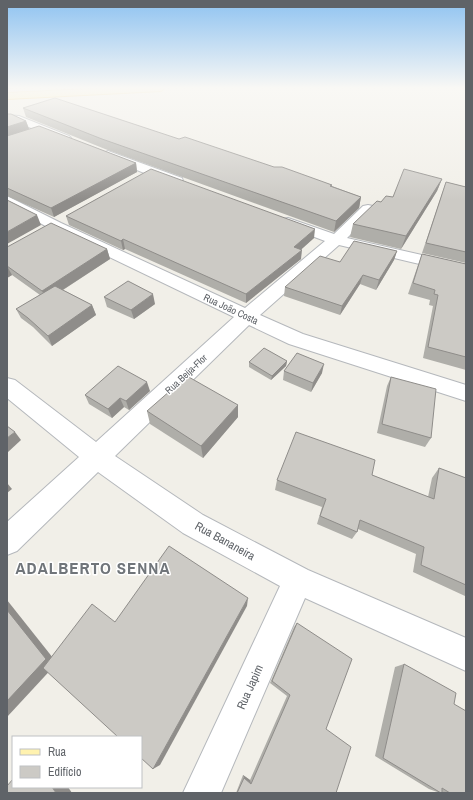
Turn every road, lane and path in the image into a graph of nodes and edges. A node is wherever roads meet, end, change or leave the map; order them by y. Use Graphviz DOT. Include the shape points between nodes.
graph roads {
  1 [pos="32,125"];
  2 [pos="42,129"];
  3 [pos="28,134"];
  4 [pos="78,143"];
  5 [pos="92,149"];
  6 [pos="151,171"];
  7 [pos="137,179"];
  8 [pos="188,185"];
  9 [pos="7,200"];
  10 [pos="368,210"];
  11 [pos="274,217"];
  12 [pos="336,240"];
  13 [pos="466,270"];
  14 [pos="246,317"];
  15 [pos="7,386"];
  16 [pos="466,393"];
  17 [pos="98,457"];
  18 [pos="7,541"];
  19 [pos="298,580"];
  20 [pos="466,655"];
  21 [pos="202,793"];
  1 -- 2 [label="street"];
  2 -- 3 [label="street"];
  2 -- 4 [label="street"];
  5 -- 6 [label="street"];
  6 -- 7 [label="street"];
  6 -- 8 [label="street"];
  9 -- 14 [label="street, Rua João Costa"];
  10 -- 12 [label="street, Rua Beija-Flor"];
  11 -- 12 [label="street"];
  12 -- 13 [label="street"];
  12 -- 14 [label="street, Rua Beija-Flor"];
  14 -- 16 [label="street, Rua João Costa" via="296,339"];
  14 -- 17 [label="street, Rua Beija-Flor"];
  15 -- 17 [label="street, Rua Bananeira"];
  17 -- 18 [label="street, Rua Beija-Flor"];
  17 -- 19 [label="street, Rua Bananeira" via="193,524"];
  19 -- 20 [label="street, Rua Bananeira"];
  19 -- 21 [label="street, Rua Japim"];
}
